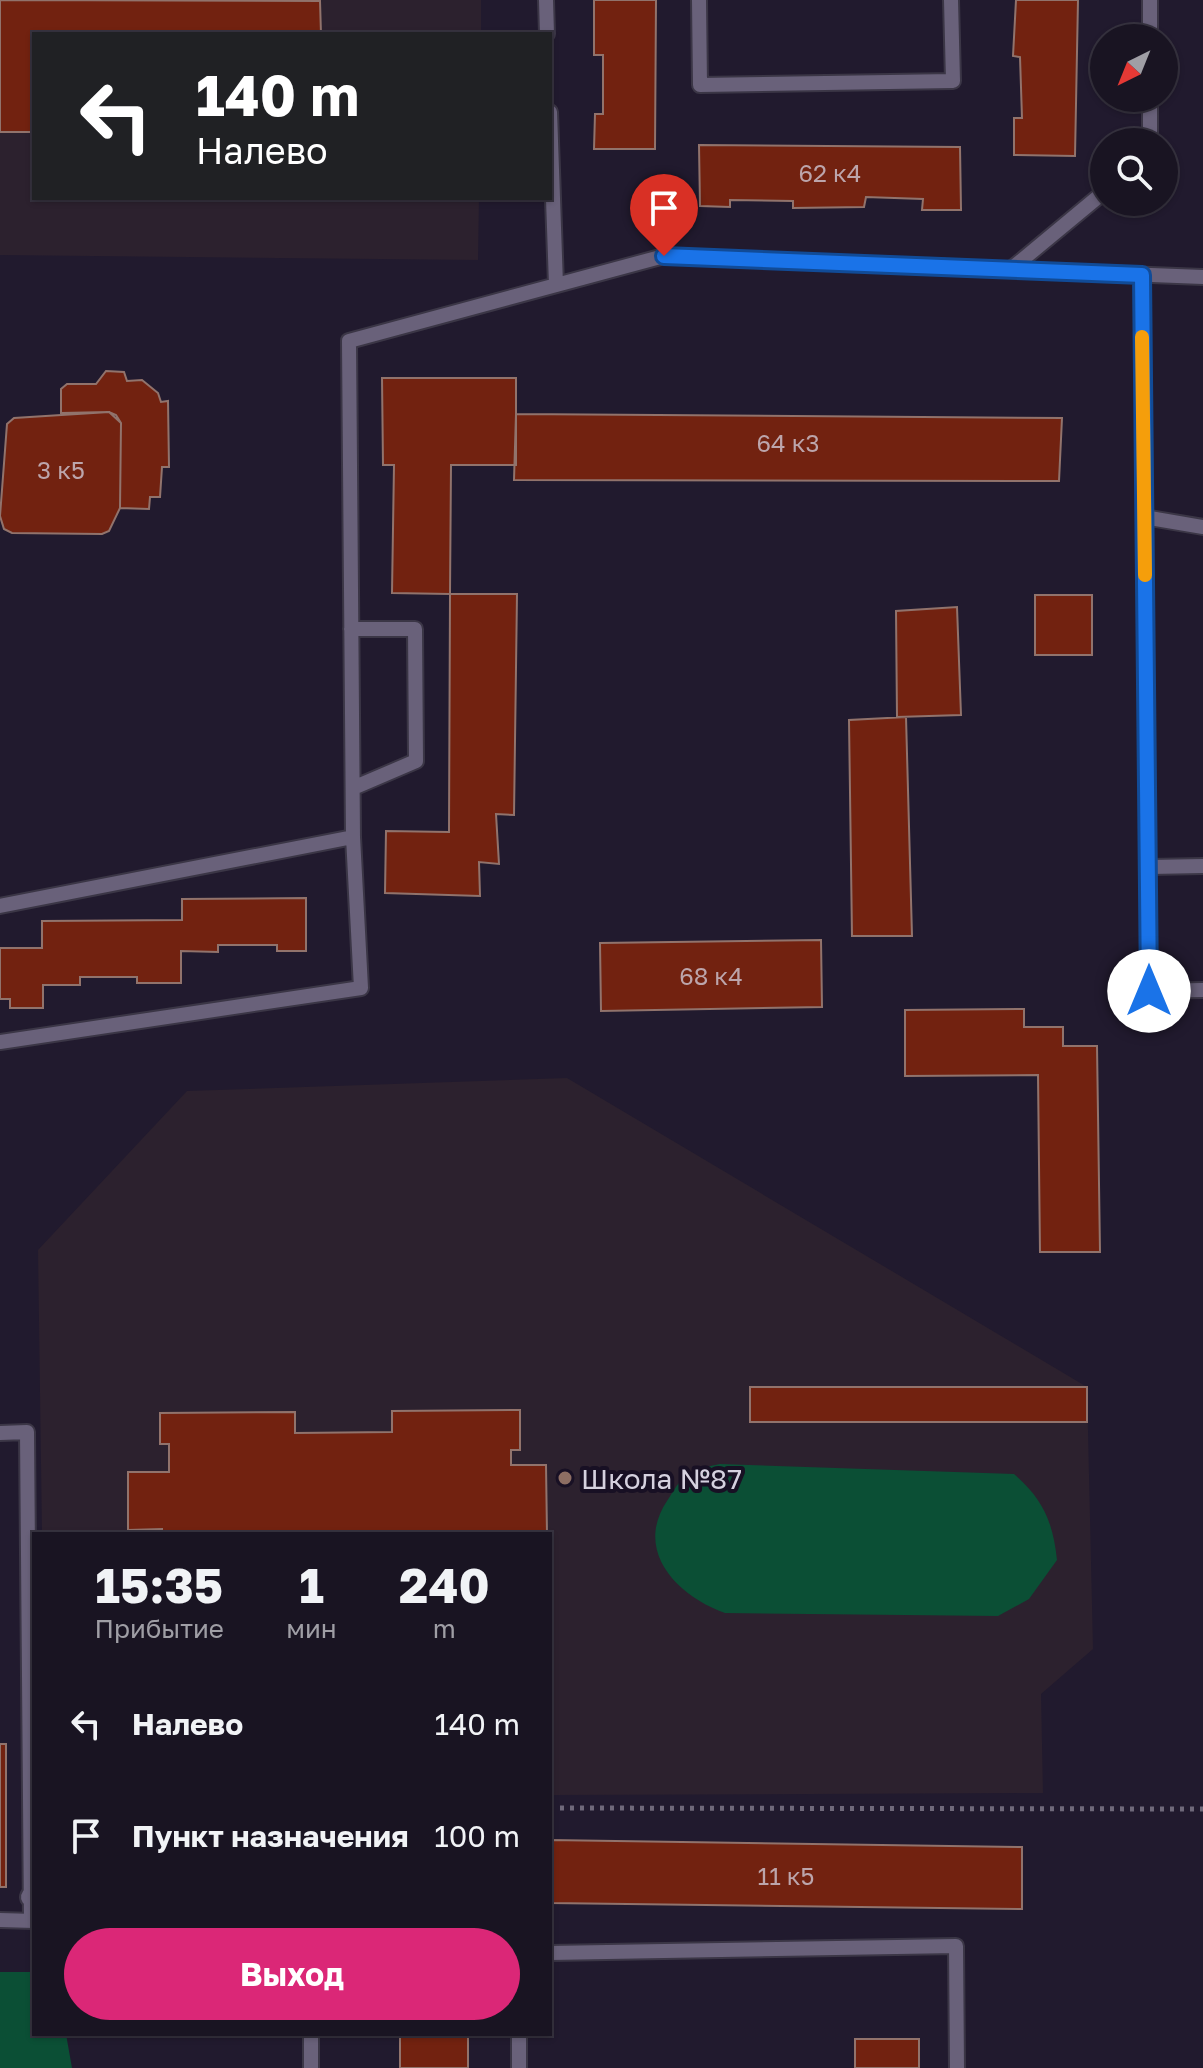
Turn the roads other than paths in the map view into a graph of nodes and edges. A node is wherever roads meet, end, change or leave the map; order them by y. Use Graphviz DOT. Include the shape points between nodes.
graph roads {
  1 [pos="546,0"];
  2 [pos="699,0"];
  3 [pos="951,0"];
  4 [pos="1150,0"];
  5 [pos="1150,24"];
  6 [pos="547,32"];
  7 [pos="552,170"];
  8 [pos="1090,204"];
  9 [pos="1010,270"];
  10 [pos="1142,275"];
  11 [pos="1203,277"];
  12 [pos="556,285"];
  13 [pos="1144,517"];
  14 [pos="1203,527"];
  15 [pos="351,629"];
  16 [pos="353,788"];
  17 [pos="353,837"];
  18 [pos="1203,866"];
  19 [pos="1150,867"];
  20 [pos="0,906"];
  21 [pos="1203,990"];
  22 [pos="0,1042"];
  23 [pos="0,1433"];
  24 [pos="32,1896"];
  25 [pos="0,1920"];
  26 [pos="32,1920"];
  27 [pos="552,1953"];
  28 [pos="311,2036"];
  29 [pos="519,2036"];
  30 [pos="311,2068"];
  31 [pos="519,2068"];
  32 [pos="957,2068"];
  1 -- 6 [label="lane"];
  2 -- 3 [label="lane" via="700,85 953,81"];
  4 -- 5 [label="lane"];
  7 -- 12 [label="lane"];
  8 -- 9 [label="lane"];
  9 -- 10 [label="lane"];
  9 -- 12 [label="lane" via="664,256"];
  10 -- 11 [label="lane"];
  10 -- 13 [label="lane"];
  12 -- 15 [label="lane" via="349,341"];
  13 -- 14 [label="lane"];
  13 -- 19 [label="lane"];
  15 -- 16 [label="lane"];
  15 -- 16 [label="lane" via="415,629 416,761"];
  16 -- 17 [label="lane"];
  17 -- 20 [label="lane"];
  17 -- 22 [label="lane" via="361,988"];
  18 -- 19 [label="lane"];
  19 -- 21 [label="lane" via="1149,991"];
  23 -- 24 [label="lane" via="27,1432"];
  25 -- 26 [label="lane"];
  27 -- 32 [label="lane" via="956,1946"];
  28 -- 30 [label="lane"];
  29 -- 31 [label="lane"];
}
